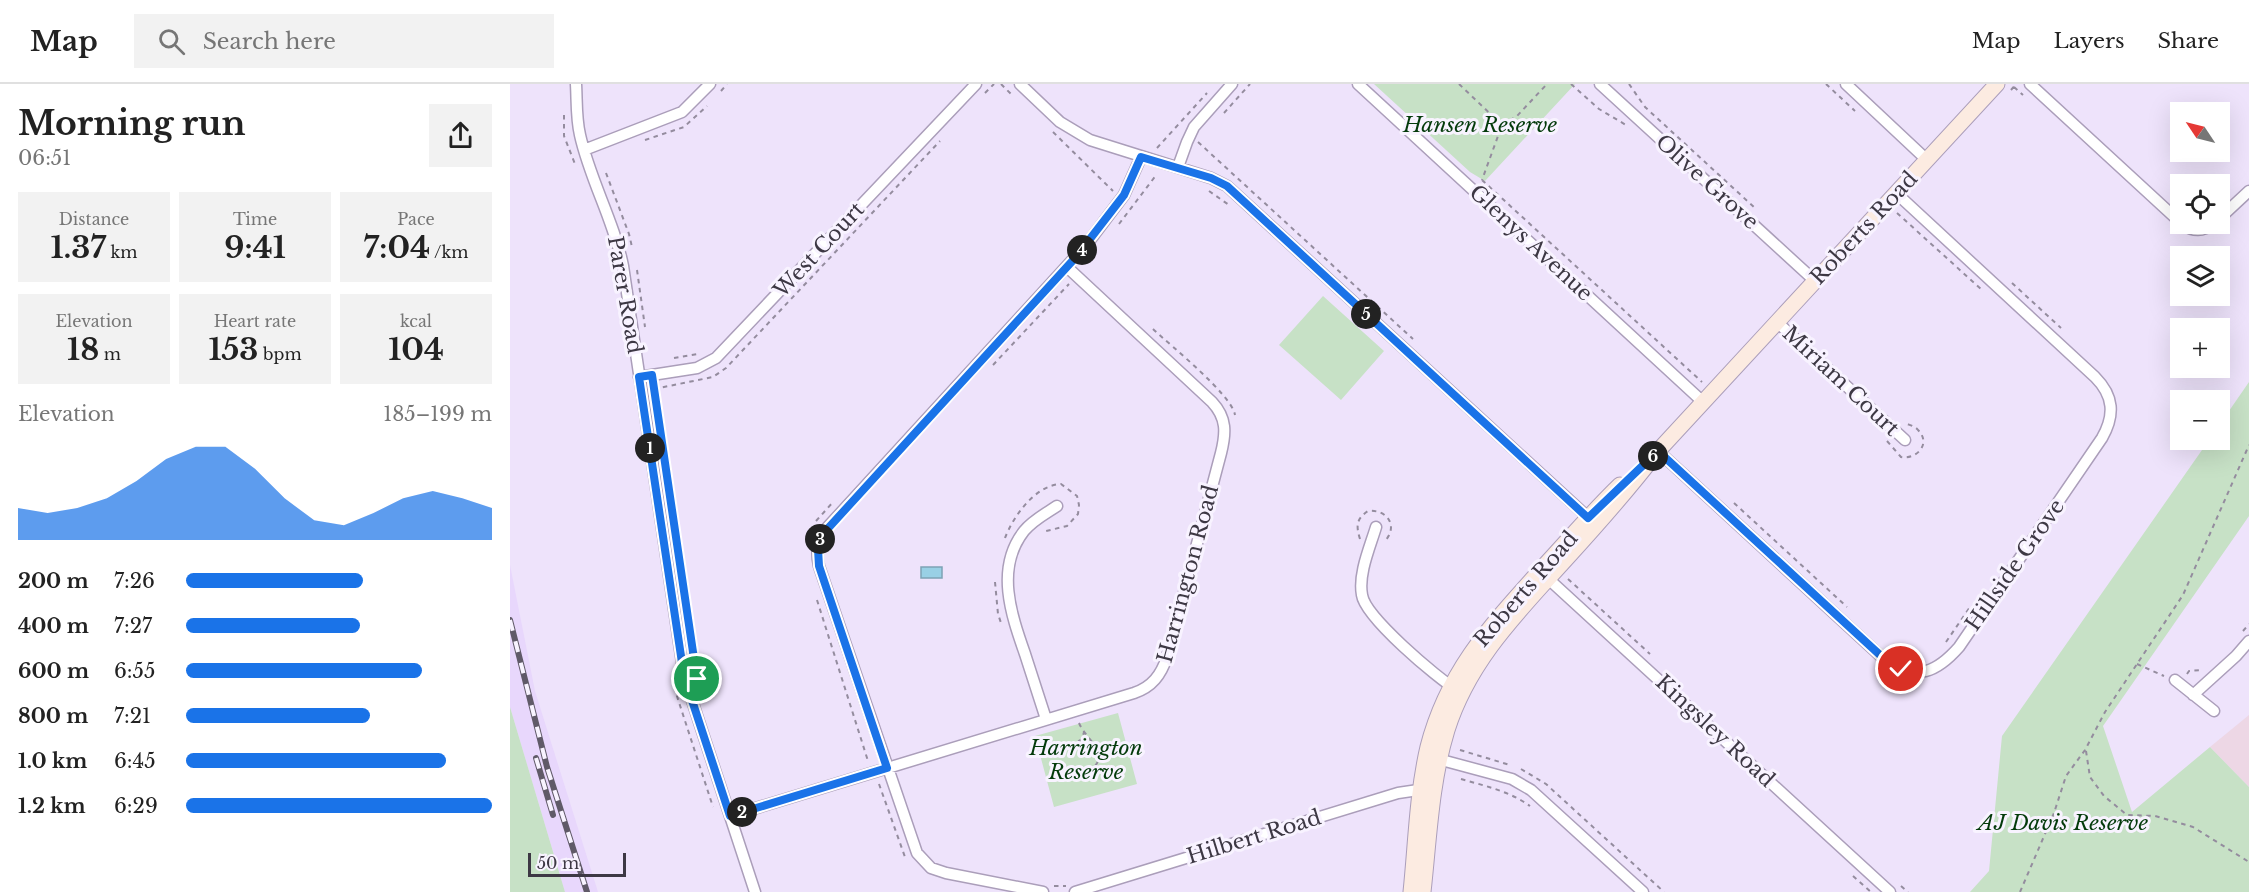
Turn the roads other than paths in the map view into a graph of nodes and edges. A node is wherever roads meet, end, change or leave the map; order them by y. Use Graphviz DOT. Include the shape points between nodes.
graph roads {
  1 [pos="576,84"];
  2 [pos="710,84"];
  3 [pos="976,84"];
  4 [pos="1020,84"];
  5 [pos="1232,84"];
  6 [pos="1358,84"];
  7 [pos="1600,84"];
  8 [pos="1846,84"];
  9 [pos="1997,84"];
  10 [pos="2030,84"];
  11 [pos="584,150"];
  12 [pos="1141,157"];
  13 [pos="1927,160"];
  14 [pos="1179,167"];
  15 [pos="2249,191"];
  16 [pos="1896,194"];
  17 [pos="2230,209"];
  18 [pos="2170,213"];
  19 [pos="1067,267"];
  20 [pos="1815,281"];
  21 [pos="1777,322"];
  22 [pos="639,377"];
  23 [pos="1699,398"];
  24 [pos="1905,440"];
  25 [pos="1658,451"];
  26 [pos="1057,506"];
  27 [pos="1593,522"];
  28 [pos="1376,527"];
  29 [pos="1544,575"];
  30 [pos="2246,636"];
  31 [pos="2178,682"];
  32 [pos="1456,690"];
  33 [pos="2193,695"];
  34 [pos="2214,711"];
  35 [pos="1046,719"];
  36 [pos="1433,758"];
  37 [pos="887,768"];
  38 [pos="1428,789"];
  39 [pos="730,816"];
  40 [pos="1075,887"];
  41 [pos="755,892"];
  42 [pos="1043,892"];
  43 [pos="1411,892"];
  44 [pos="1423,892"];
  45 [pos="1643,892"];
  46 [pos="1890,892"];
  1 -- 11 [label="street, Parer Road"];
  2 -- 11 [label="street" via="681,112"];
  3 -- 22 [label="street, West Court" via="725,350 704,366"];
  4 -- 12 [label="street" via="1081,136"];
  5 -- 14 [label="street" via="1194,127"];
  6 -- 23 [label="street, Glenys Avenue"];
  7 -- 20 [label="street, Olive Grove"];
  8 -- 13 [label="street"];
  9 -- 13 [label="street, Roberts Road"];
  10 -- 18 [label="street"];
  11 -- 22 [label="street, Parer Road" via="621,255"];
  12 -- 14 [label="street"];
  12 -- 19 [label="street" via="1124,195"];
  13 -- 16 [label="street, Roberts Road"];
  14 -- 27 [label="street" via="1227,186"];
  15 -- 17 [label="street"];
  16 -- 20 [label="street, Roberts Road"];
  16 -- 25 [label="street, Hillside Grove" via="2096,376 2112,406 2102,438 1959,647 1933,670 1917,672 1887,662"];
  19 -- 35 [label="street, Harrington Road" via="1212,402 1223,417 1226,435 1161,672 1142,690"];
  19 -- 37 [label="street" via="821,536 819,566"];
  20 -- 21 [label="street, Roberts Road"];
  21 -- 23 [label="street, Roberts Road"];
  21 -- 24 [label="street, Miriam Court"];
  22 -- 39 [label="street, Parer Road" via="684,676"];
  23 -- 25 [label="street, Roberts Road"];
  25 -- 27 [label="street, Roberts Road" via="1623,497"];
  26 -- 35 [label="street" via="1023,532 1008,568 1011,613"];
  27 -- 29 [label="street, Roberts Road"];
  28 -- 32 [label="street" via="1362,583 1366,606 1376,620"];
  29 -- 32 [label="street, Roberts Road"];
  29 -- 46 [label="street, Kingsley Road"];
  30 -- 33 [label="street" via="2236,656"];
  31 -- 33 [label="street"];
  32 -- 36 [label="street, Roberts Road" via="1448,729"];
  33 -- 34 [label="street"];
  35 -- 37 [label="street, Harrington Road"];
  36 -- 38 [label="street, Roberts Road"];
  36 -- 45 [label="street" via="1512,779 1531,790"];
  37 -- 39 [label="street, Harrington Road"];
  37 -- 42 [label="street" via="913,845 932,868"];
  38 -- 40 [label="street, Hilbert Road" via="1398,793"];
  38 -- 43 [label="street, Roberts Road"];
  38 -- 44 [label="street, Roberts Road"];
  39 -- 41 [label="street, Parer Road"];
}
